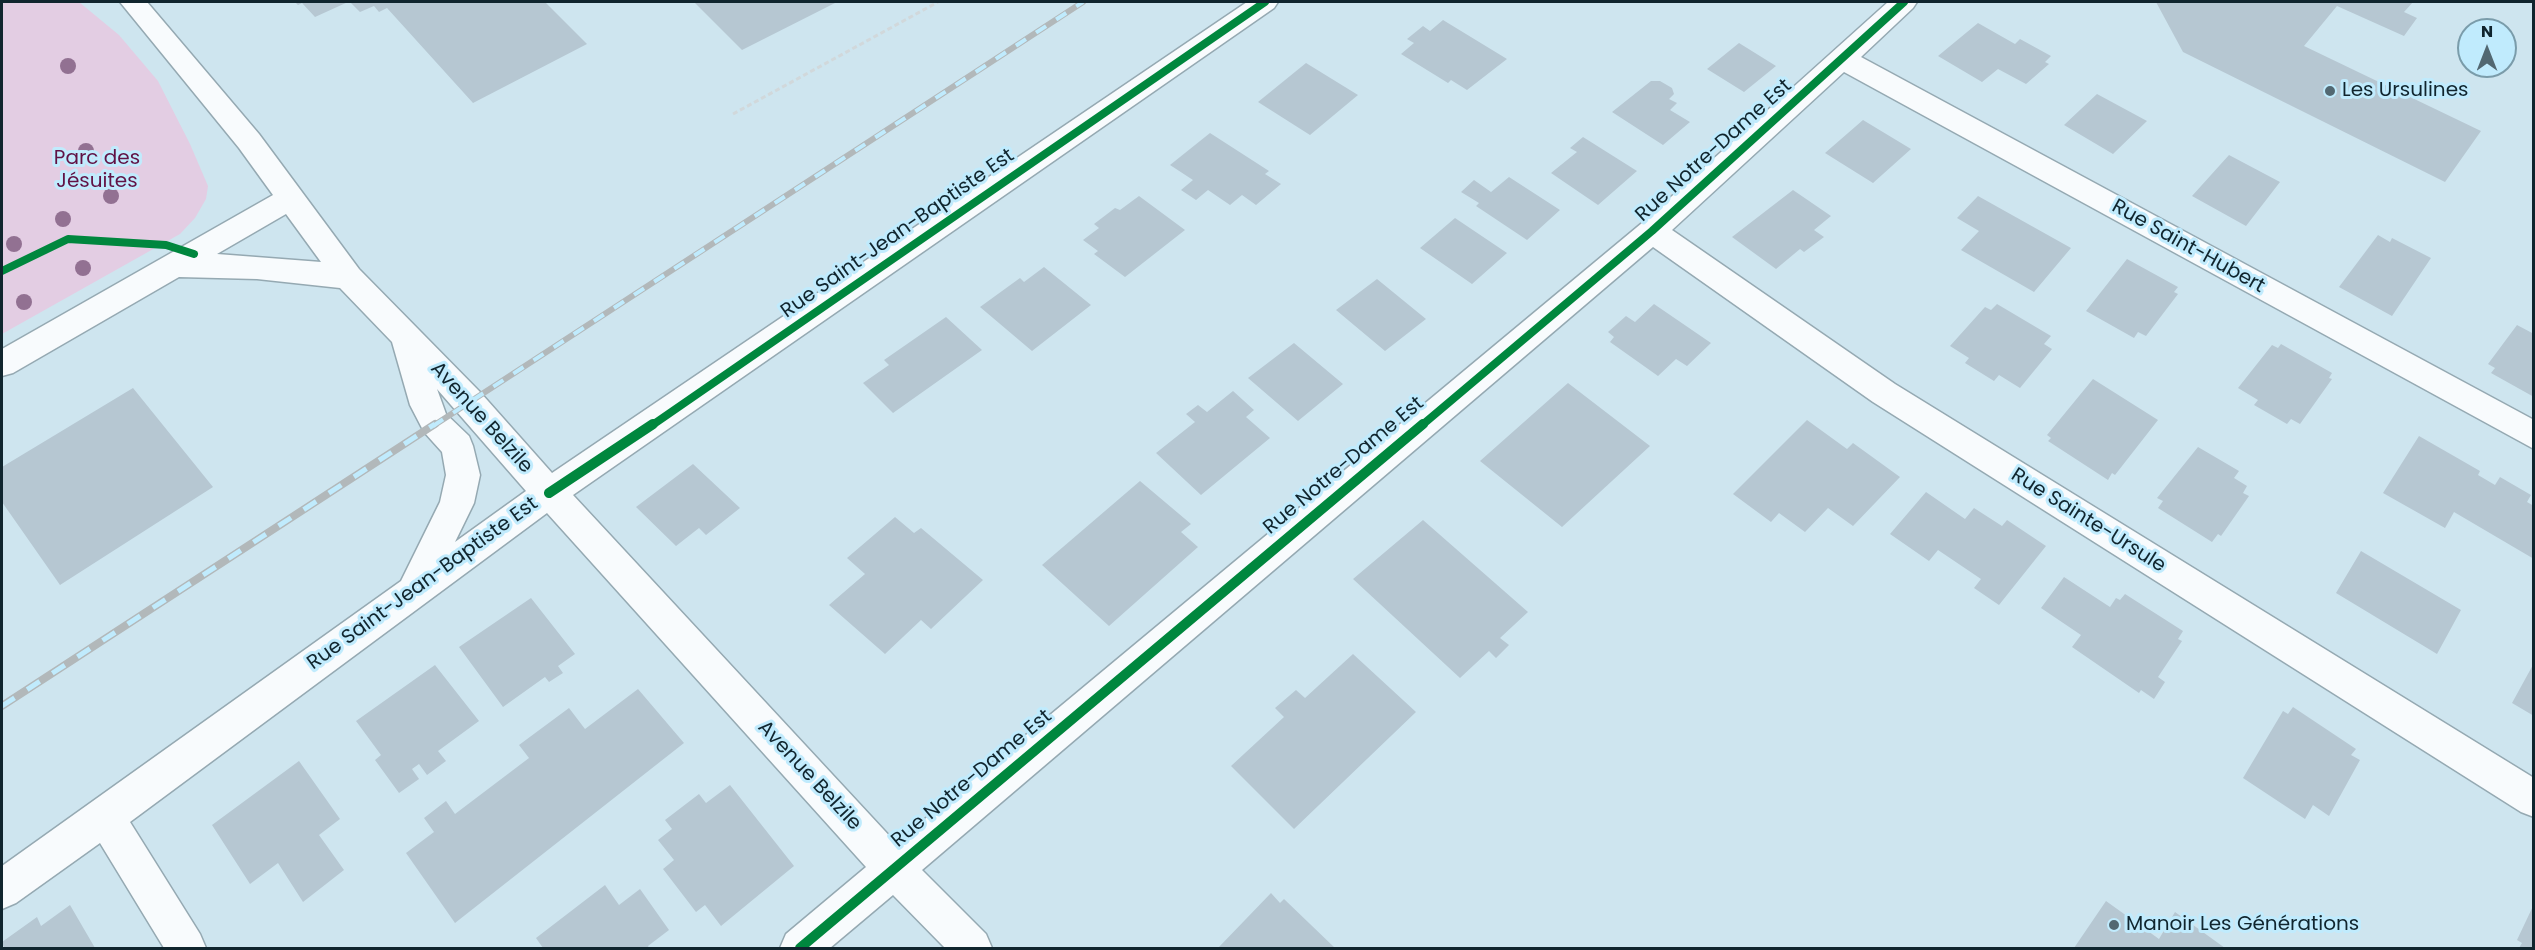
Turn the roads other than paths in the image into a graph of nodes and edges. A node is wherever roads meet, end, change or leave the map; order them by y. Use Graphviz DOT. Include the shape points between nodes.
graph roads {
  1 [pos="133,2"];
  2 [pos="1265,2"];
  3 [pos="1904,2"];
  4 [pos="1844,59"];
  5 [pos="291,198"];
  6 [pos="1652,231"];
  7 [pos="176,265"];
  8 [pos="348,276"];
  9 [pos="405,335"];
  10 [pos="2,364"];
  11 [pos="2534,436"];
  12 [pos="549,492"];
  13 [pos="414,591"];
  14 [pos="2534,799"];
  15 [pos="105,818"];
  16 [pos="894,869"];
  17 [pos="2,889"];
  18 [pos="186,948"];
  19 [pos="800,948"];
  20 [pos="972,948"];
  1 -- 5 [label="street, Avenue Belzile" via="249,141"];
  2 -- 12 [label="street, Rue Saint-Jean-Baptiste Est" via="636,437"];
  3 -- 4 [label="street, Rue Notre-Dame Est"];
  4 -- 6 [label="street, Rue Notre-Dame Est"];
  4 -- 11 [label="street, Rue Saint-Hubert"];
  5 -- 7 [label="street"];
  5 -- 8 [label="street, Avenue Belzile"];
  6 -- 14 [label="street, Rue Sainte-Ursule" via="1884,393"];
  6 -- 16 [label="street, Rue Notre-Dame Est"];
  7 -- 8 [label="street" via="257,267"];
  7 -- 10 [label="street"];
  8 -- 9 [label="street, Avenue Belzile"];
  9 -- 12 [label="street, Avenue Belzile"];
  9 -- 13 [label="street" via="426,405 435,423 457,446 463,476 457,503"];
  12 -- 13 [label="street, Rue Saint-Jean-Baptiste Est"];
  12 -- 16 [label="street, Avenue Belzile"];
  13 -- 15 [label="street, Rue Saint-Jean-Baptiste Est"];
  15 -- 17 [label="street, Rue Saint-Jean-Baptiste Est"];
  15 -- 18 [label="street"];
  16 -- 19 [label="street, Rue Notre-Dame Est"];
  16 -- 20 [label="street, Avenue Belzile"];
}
